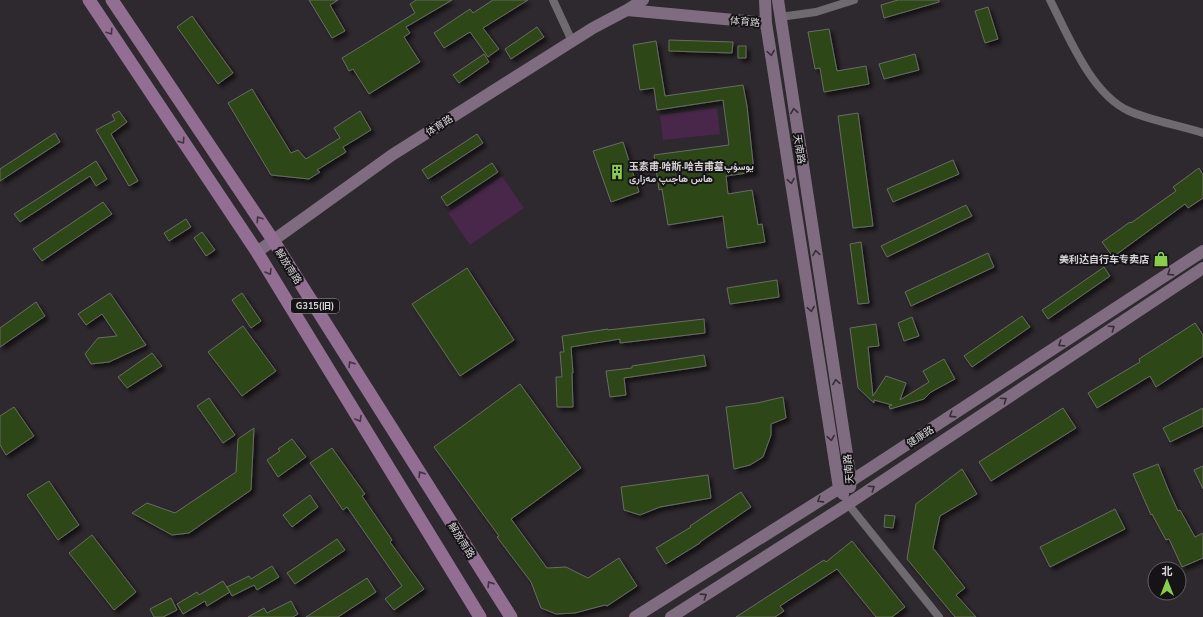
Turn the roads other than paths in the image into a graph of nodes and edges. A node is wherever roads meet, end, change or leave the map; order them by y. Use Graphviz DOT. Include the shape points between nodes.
graph roads {
  1 [pos="89,0"];
  2 [pos="112,0"];
  3 [pos="553,0"];
  4 [pos="643,0"];
  5 [pos="765,0"];
  6 [pos="778,0"];
  7 [pos="854,0"];
  8 [pos="1050,0"];
  9 [pos="627,10"];
  10 [pos="780,17"];
  11 [pos="766,23"];
  12 [pos="572,42"];
  13 [pos="1203,133"];
  14 [pos="273,240"];
  15 [pos="257,252"];
  16 [pos="1203,252"];
  17 [pos="1203,268"];
  18 [pos="851,481"];
  19 [pos="839,488"];
  20 [pos="848,504"];
  21 [pos="480,617"];
  22 [pos="511,617"];
  23 [pos="635,617"];
  24 [pos="671,617"];
  25 [pos="939,617"];
  1 -- 15 [label="main road, 解放南路 / G315(旧), one-way"];
  14 -- 2 [label="main road, 解放南路 / G315(旧), one-way"];
  3 -- 12 [label="street"];
  4 -- 9 [label="street, 体育路"];
  5 -- 11 [label="street, 天南路"];
  6 -- 10 [label="street, 天南路"];
  7 -- 10 [label="street" via="816,12"];
  8 -- 13 [label="street" via="1086,70 1106,95 1128,110"];
  9 -- 11 [label="street, 体育路"];
  9 -- 12 [label="street, 体育路"];
  18 -- 10 [label="street, 天南路, one-way"];
  11 -- 19 [label="street, 天南路, one-way"];
  12 -- 14 [label="street, 体育路" via="392,155"];
  14 -- 15 [label="street, 体育路"];
  22 -- 14 [label="main road, 解放南路 / G315(旧), one-way"];
  15 -- 21 [label="main road, 解放南路 / G315(旧), one-way"];
  16 -- 18 [label="street, 健康路, one-way"];
  20 -- 17 [label="street, 健康路, one-way"];
  18 -- 19 [label="street, 健康路"];
  18 -- 20 [label="street, 天南路"];
  19 -- 20 [label="street, 天南路"];
  19 -- 23 [label="street, 健康路, one-way"];
  24 -- 20 [label="street, 健康路, one-way"];
  20 -- 25 [label="street"];
}
